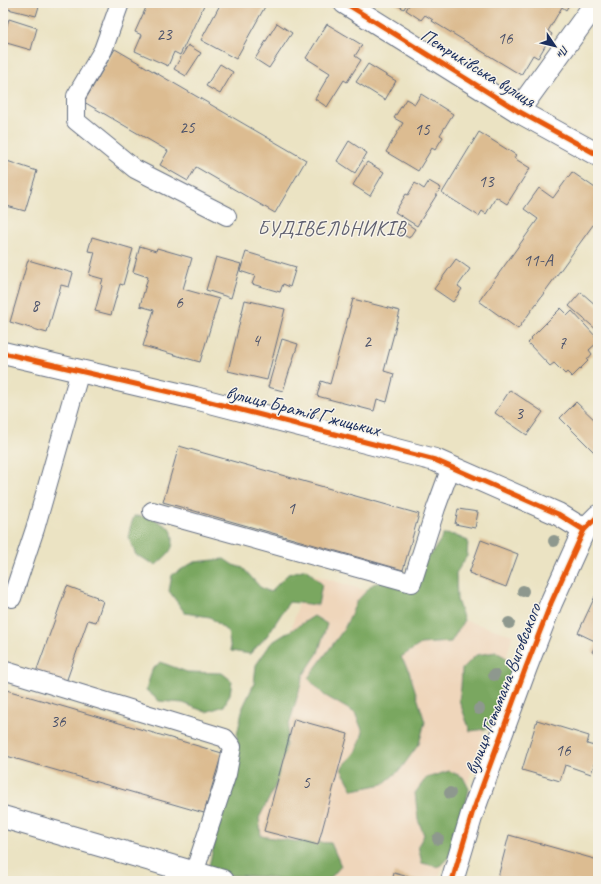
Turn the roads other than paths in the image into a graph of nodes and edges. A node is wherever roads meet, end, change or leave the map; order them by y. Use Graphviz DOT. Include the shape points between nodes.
graph roads {
  1 [pos="120,3"];
  2 [pos="345,3"];
  3 [pos="596,3"];
  4 [pos="518,111"];
  5 [pos="598,155"];
  6 [pos="227,216"];
  7 [pos="3,353"];
  8 [pos="80,371"];
  9 [pos="451,467"];
  10 [pos="152,511"];
  11 [pos="591,523"];
  12 [pos="12,598"];
  13 [pos="3,670"];
  14 [pos="3,817"];
  15 [pos="194,873"];
  16 [pos="223,881"];
  17 [pos="452,881"];
  1 -- 6 [label="lane" via="104,50 76,96 76,121 135,169"];
  2 -- 4 [label="street, Петриківська вулиця"];
  3 -- 4 [label="street"];
  4 -- 5 [label="street, Петриківська вулиця"];
  7 -- 8 [label="street, вулиця Братів Ґжицьких"];
  8 -- 9 [label="street, вулиця Братів Ґжицьких" via="196,398 435,460"];
  8 -- 12 [label="lane" via="35,530"];
  9 -- 10 [label="lane" via="412,583"];
  9 -- 11 [label="street, вулиця Братів Ґжицьких" via="558,514"];
  11 -- 17 [label="street, вулиця Гетьмана Виговського" via="551,603 526,667 472,814"];
  13 -- 15 [label="lane" via="225,738 232,747 228,774"];
  14 -- 15 [label="street"];
  15 -- 16 [label="street"];
}
